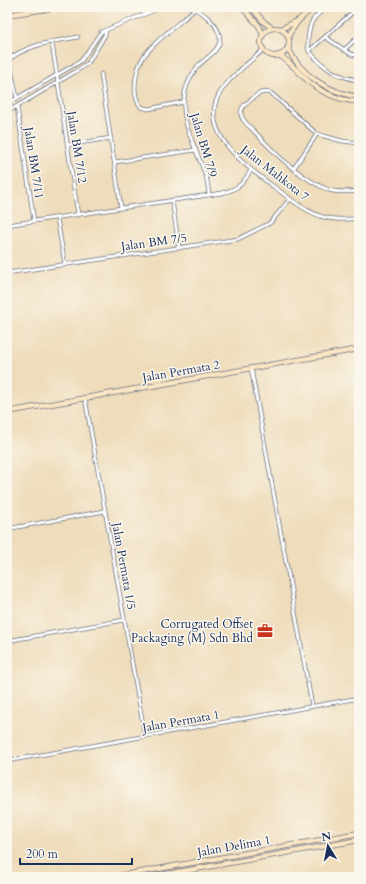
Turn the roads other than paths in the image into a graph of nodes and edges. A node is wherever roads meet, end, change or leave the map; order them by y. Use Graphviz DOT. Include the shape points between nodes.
graph roads {
  1 [pos="35,7"];
  2 [pos="60,7"];
  3 [pos="162,7"];
  4 [pos="190,7"];
  5 [pos="242,7"];
  6 [pos="251,7"];
  7 [pos="313,7"];
  8 [pos="327,7"];
  9 [pos="7,9"];
  10 [pos="195,9"];
  11 [pos="359,9"];
  12 [pos="7,15"];
  13 [pos="299,20"];
  14 [pos="272,28"];
  15 [pos="282,29"];
  16 [pos="106,30"];
  17 [pos="263,35"];
  18 [pos="288,36"];
  19 [pos="359,36"];
  20 [pos="325,37"];
  21 [pos="78,38"];
  22 [pos="52,42"];
  23 [pos="288,47"];
  24 [pos="264,49"];
  25 [pos="344,50"];
  26 [pos="309,51"];
  27 [pos="279,55"];
  28 [pos="359,56"];
  29 [pos="8,60"];
  30 [pos="101,74"];
  31 [pos="57,75"];
  32 [pos="359,80"];
  33 [pos="58,82"];
  34 [pos="359,97"];
  35 [pos="17,98"];
  36 [pos="183,102"];
  37 [pos="359,102"];
  38 [pos="7,104"];
  39 [pos="16,107"];
  40 [pos="7,112"];
  41 [pos="317,134"];
  42 [pos="111,138"];
  43 [pos="359,143"];
  44 [pos="67,145"];
  45 [pos="195,150"];
  46 [pos="114,162"];
  47 [pos="294,168"];
  48 [pos="252,170"];
  49 [pos="359,190"];
  50 [pos="209,195"];
  51 [pos="290,199"];
  52 [pos="172,200"];
  53 [pos="122,208"];
  54 [pos="78,215"];
  55 [pos="58,218"];
  56 [pos="359,218"];
  57 [pos="34,221"];
  58 [pos="7,225"];
  59 [pos="179,248"];
  60 [pos="65,265"];
  61 [pos="7,273"];
  62 [pos="359,349"];
  63 [pos="251,368"];
  64 [pos="85,398"];
  65 [pos="7,412"];
  66 [pos="105,511"];
  67 [pos="7,529"];
  68 [pos="124,620"];
  69 [pos="7,641"];
  70 [pos="359,698"];
  71 [pos="312,706"];
  72 [pos="145,736"];
  73 [pos="7,761"];
  74 [pos="359,833"];
  75 [pos="359,840"];
  76 [pos="113,877"];
  77 [pos="150,877"];
  1 -- 9 [label="street"];
  2 -- 12 [label="street"];
  3 -- 16 [label="street"];
  4 -- 10 [label="street, Jalan BM 7/9"];
  5 -- 17 [label="street" via="259,26"];
  6 -- 14 [label="street"];
  7 -- 13 [label="street"];
  8 -- 26 [label="street" via="311,23"];
  10 -- 36 [label="street, Jalan BM 7/9" via="211,21 219,34 219,43 191,76"];
  10 -- 36 [label="street" via="148,49 136,72 135,94 140,107 148,109"];
  11 -- 20 [label="street"];
  13 -- 15 [label="street"];
  13 -- 18 [label="street"];
  14 -- 15 [label="street"];
  14 -- 17 [label="street"];
  15 -- 18 [label="street"];
  16 -- 31 [label="street" via="101,32 82,60"];
  16 -- 33 [label="street" via="90,62"];
  17 -- 24 [label="street"];
  18 -- 23 [label="street"];
  19 -- 25 [label="street"];
  20 -- 25 [label="street"];
  20 -- 26 [label="street"];
  21 -- 22 [label="street"];
  22 -- 29 [label="street" via="22,50"];
  22 -- 31 [label="street, Jalan BM 7/12"];
  23 -- 27 [label="street"];
  23 -- 34 [label="street" via="293,58 314,79 334,91"];
  24 -- 27 [label="street" via="271,54"];
  24 -- 48 [label="street, Jalan Mahkota 7" via="224,87 214,110 214,118 221,134 234,154"];
  25 -- 28 [label="street"];
  26 -- 32 [label="street" via="326,69"];
  27 -- 37 [label="street" via="322,91"];
  29 -- 35 [label="street"];
  30 -- 42 [label="street"];
  31 -- 33 [label="street, Jalan BM 7/12"];
  31 -- 35 [label="street"];
  33 -- 39 [label="street"];
  33 -- 44 [label="street, Jalan BM 7/12"];
  35 -- 38 [label="street"];
  36 -- 45 [label="street, Jalan BM 7/9"];
  39 -- 40 [label="street"];
  39 -- 57 [label="street, Jalan BM 7/11"];
  41 -- 43 [label="street"];
  41 -- 47 [label="street"];
  41 -- 47 [label="street" via="271,93 257,94 243,107 241,112 244,120 263,142"];
  42 -- 44 [label="street"];
  42 -- 46 [label="street"];
  44 -- 54 [label="street, Jalan BM 7/12"];
  45 -- 46 [label="street"];
  45 -- 50 [label="street, Jalan BM 7/9" via="205,173"];
  46 -- 53 [label="street"];
  47 -- 49 [label="street" via="311,181 334,192"];
  48 -- 50 [label="street" via="237,187"];
  48 -- 51 [label="street, Jalan Mahkota 7"];
  50 -- 52 [label="street"];
  51 -- 56 [label="street, Jalan Mahkota 7" via="321,217"];
  51 -- 59 [label="street, Jalan BM 7/5" via="270,223 238,239"];
  52 -- 53 [label="street"];
  52 -- 59 [label="street"];
  53 -- 54 [label="street"];
  54 -- 55 [label="street"];
  55 -- 57 [label="street"];
  55 -- 60 [label="street"];
  57 -- 58 [label="street"];
  59 -- 60 [label="street, Jalan BM 7/5"];
  60 -- 61 [label="street, Jalan BM 7/5"];
  62 -- 63 [label="street, Jalan Permata 2"];
  63 -- 64 [label="street, Jalan Permata 2"];
  63 -- 71 [label="street"];
  64 -- 65 [label="street, Jalan Permata 2"];
  64 -- 66 [label="street, Jalan Permata 1/5"];
  66 -- 67 [label="street"];
  66 -- 68 [label="street, Jalan Permata 1/5"];
  68 -- 69 [label="street"];
  68 -- 72 [label="street, Jalan Permata 1/5"];
  70 -- 71 [label="street, Jalan Permata 1"];
  71 -- 72 [label="street, Jalan Permata 1"];
  72 -- 73 [label="street, Jalan Permata 1"];
  74 -- 76 [label="street, Jalan Delima 1"];
  75 -- 77 [label="street, Jalan Delima 1"];
}
